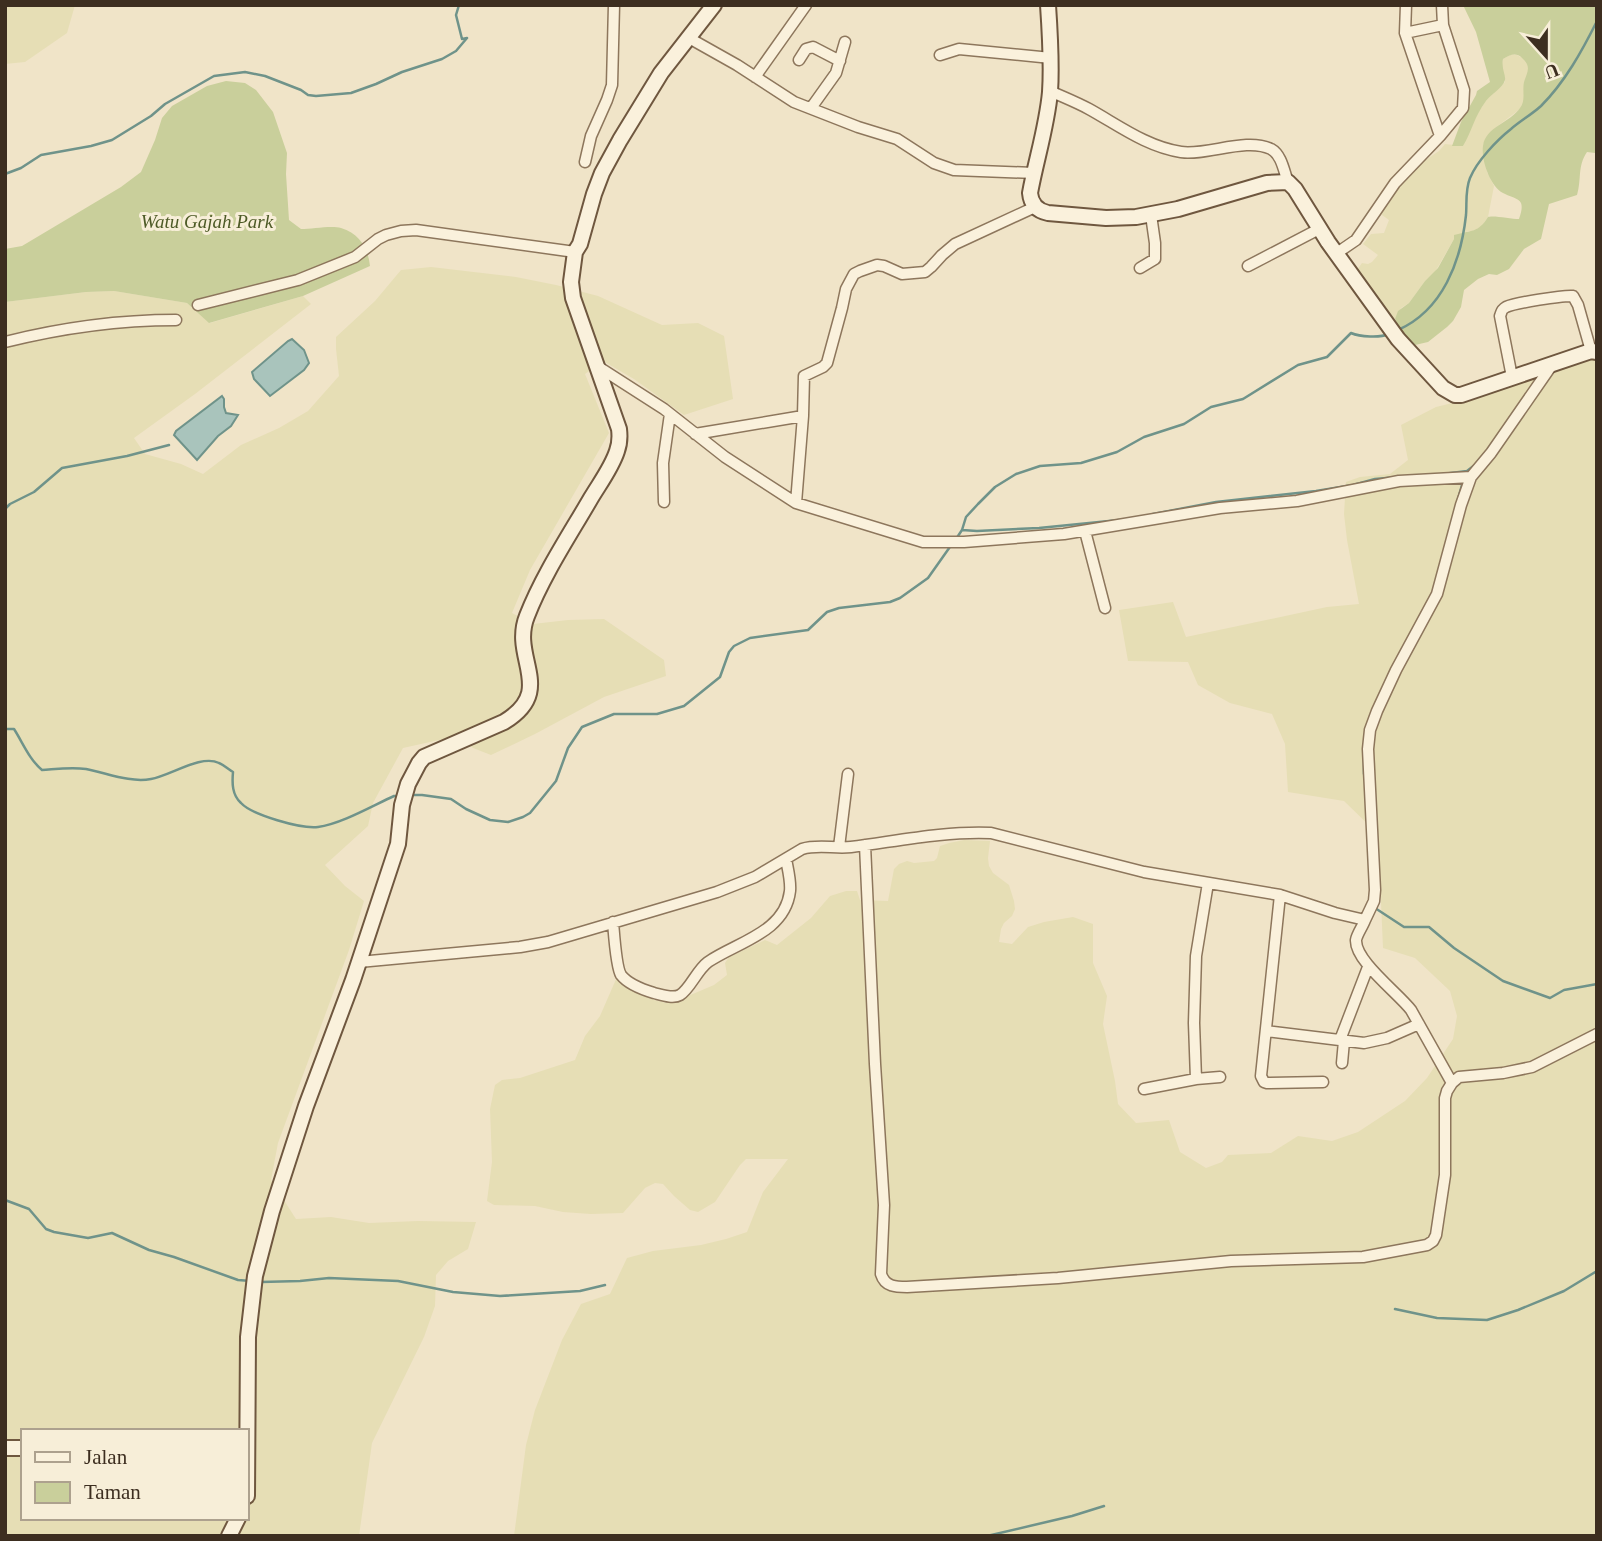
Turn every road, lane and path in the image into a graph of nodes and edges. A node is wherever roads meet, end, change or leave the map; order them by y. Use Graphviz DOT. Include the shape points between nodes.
graph roads {
  1 [pos="614,5"];
  2 [pos="714,5"];
  3 [pos="806,5"];
  4 [pos="1048,5"];
  5 [pos="1406,5"];
  6 [pos="1442,5"];
  7 [pos="1443,25"];
  8 [pos="1405,33"];
  9 [pos="690,38"];
  10 [pos="845,42"];
  11 [pos="940,55"];
  12 [pos="1051,58"];
  13 [pos="799,60"];
  14 [pos="840,61"];
  15 [pos="755,77"];
  16 [pos="1050,91"];
  17 [pos="811,108"];
  18 [pos="1440,136"];
  19 [pos="585,162"];
  20 [pos="1034,173"];
  21 [pos="1288,182"];
  22 [pos="1035,207"];
  23 [pos="1151,215"];
  24 [pos="1319,229"];
  25 [pos="575,252"];
  26 [pos="1337,253"];
  27 [pos="1248,266"];
  28 [pos="1140,268"];
  29 [pos="198,304"];
  30 [pos="176,320"];
  31 [pos="5,342"];
  32 [pos="1594,352"];
  33 [pos="1552,365"];
  34 [pos="597,366"];
  35 [pos="1512,377"];
  36 [pos="670,414"];
  37 [pos="803,416"];
  38 [pos="695,434"];
  39 [pos="1471,477"];
  40 [pos="664,502"];
  41 [pos="796,503"];
  42 [pos="1085,531"];
  43 [pos="1105,608"];
  44 [pos="848,774"];
  45 [pos="864,845"];
  46 [pos="839,847"];
  47 [pos="786,859"];
  48 [pos="1208,883"];
  49 [pos="1280,895"];
  50 [pos="1365,920"];
  51 [pos="613,922"];
  52 [pos="359,962"];
  53 [pos="1368,967"];
  54 [pos="1419,1024"];
  55 [pos="1266,1031"];
  56 [pos="1597,1034"];
  57 [pos="1342,1040"];
  58 [pos="1342,1063"];
  59 [pos="1220,1077"];
  60 [pos="1196,1079"];
  61 [pos="1323,1082"];
  62 [pos="1452,1083"];
  63 [pos="1144,1089"];
  64 [pos="247,1429"];
  65 [pos="237,1520"];
  66 [pos="229,1536"];
  1 -- 19 [label="street" via="612,85"];
  2 -- 9 [label="main road"];
  3 -- 15 [label="street"];
  4 -- 12 [label="main road"];
  5 -- 8 [label="street"];
  6 -- 7 [label="street"];
  7 -- 8 [label="street"];
  7 -- 18 [label="street" via="1464,102"];
  8 -- 18 [label="street"];
  9 -- 15 [label="street"];
  9 -- 25 [label="main road" via="649,92 602,173"];
  10 -- 14 [label="street"];
  11 -- 12 [label="street" via="963,49"];
  12 -- 16 [label="main road"];
  13 -- 14 [label="street" via="813,47"];
  14 -- 17 [label="street"];
  15 -- 17 [label="street"];
  16 -- 20 [label="main road"];
  16 -- 21 [label="street" via="1160,147 1183,153 1240,146 1271,149 1279,156"];
  17 -- 20 [label="street" via="897,139 945,168"];
  18 -- 26 [label="street" via="1395,183 1356,240"];
  20 -- 22 [label="main road" via="1030,193"];
  21 -- 23 [label="main road" via="1267,183"];
  21 -- 24 [label="main road"];
  22 -- 23 [label="main road" via="1048,213 1085,216"];
  22 -- 37 [label="street" via="955,244 925,272 902,274 877,265 855,274 846,289 827,363 804,376"];
  23 -- 28 [label="street" via="1155,259"];
  24 -- 26 [label="main road"];
  24 -- 27 [label="street"];
  25 -- 29 [label="street" via="401,231 318,273"];
  25 -- 34 [label="main road" via="573,298"];
  26 -- 35 [label="main road" via="1398,339 1443,388 1461,396"];
  30 -- 31 [label="street" via="113,323"];
  32 -- 33 [label="main road"];
  32 -- 35 [label="street" via="1573,296 1508,306 1500,316"];
  33 -- 35 [label="main road"];
  33 -- 39 [label="street"];
  34 -- 36 [label="street"];
  34 -- 52 [label="main road" via="620,441 524,622 529,697 516,715 419,763 408,784 398,844"];
  36 -- 38 [label="street"];
  36 -- 40 [label="street" via="663,463"];
  37 -- 38 [label="street"];
  37 -- 41 [label="street"];
  38 -- 41 [label="street"];
  39 -- 42 [label="street" via="1399,481"];
  39 -- 50 [label="street" via="1437,594 1370,730 1375,880 1373,904"];
  41 -- 42 [label="street" via="923,542"];
  42 -- 43 [label="street"];
  44 -- 46 [label="street"];
  45 -- 46 [label="street"];
  45 -- 48 [label="street" via="991,833 1144,872"];
  45 -- 62 [label="street" via="884,1205 881,1274 891,1286 1058,1278 1231,1261 1363,1257 1427,1245 1436,1236 1445,1175 1445,1098"];
  46 -- 47 [label="street" via="809,847"];
  47 -- 51 [label="street" via="717,892"];
  47 -- 51 [label="street" via="790,889 782,914 764,931 709,961 677,996 644,990 621,975"];
  48 -- 49 [label="street"];
  48 -- 60 [label="street" via="1196,956"];
  49 -- 50 [label="street"];
  49 -- 55 [label="street"];
  50 -- 53 [label="street" via="1356,940"];
  51 -- 52 [label="street" via="534,945"];
  52 -- 64 [label="main road" via="306,1106 254,1282"];
  53 -- 54 [label="street" via="1404,1001"];
  53 -- 57 [label="street"];
  54 -- 57 [label="street" via="1374,1042"];
  54 -- 62 [label="street"];
  55 -- 57 [label="street"];
  55 -- 61 [label="street" via="1261,1069 1264,1082"];
  56 -- 62 [label="street" via="1532,1067 1466,1075"];
  57 -- 58 [label="street"];
  59 -- 60 [label="street"];
  60 -- 63 [label="street"];
  65 -- 66 [label="main road"];
}
